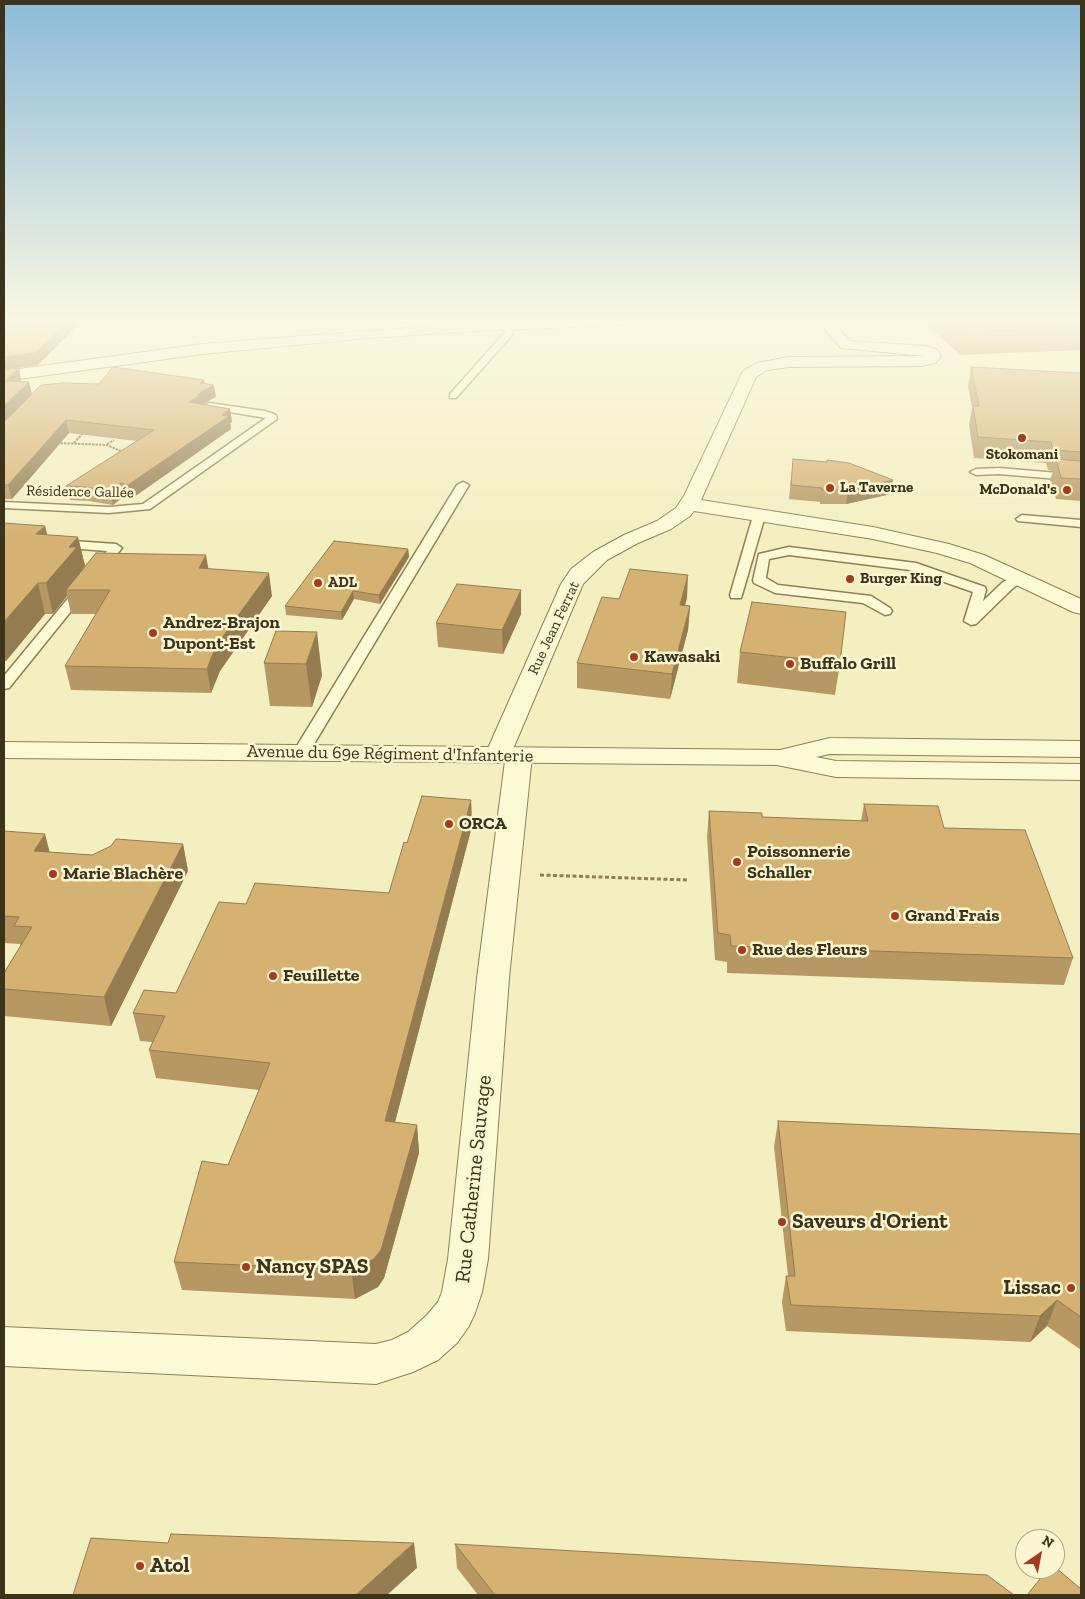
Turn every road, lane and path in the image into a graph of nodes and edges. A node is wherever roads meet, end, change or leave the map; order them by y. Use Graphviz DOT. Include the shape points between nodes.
graph roads {
  1 [pos="456,393"];
  2 [pos="739,393"];
  3 [pos="453,396"];
  4 [pos="209,406"];
  5 [pos="86,430"];
  6 [pos="114,440"];
  7 [pos="56,443"];
  8 [pos="74,443"];
  9 [pos="107,444"];
  10 [pos="128,452"];
  11 [pos="976,472"];
  12 [pos="1081,478"];
  13 [pos="463,485"];
  14 [pos="4,505"];
  15 [pos="686,508"];
  16 [pos="759,516"];
  17 [pos="1022,520"];
  18 [pos="1081,524"];
  19 [pos="51,544"];
  20 [pos="1021,578"];
  21 [pos="736,595"];
  22 [pos="1081,607"];
  23 [pos="885,611"];
  24 [pos="4,685"];
  25 [pos="1081,749"];
  26 [pos="4,750"];
  27 [pos="300,754"];
  28 [pos="509,756"];
  29 [pos="777,758"];
  30 [pos="1081,772"];
  31 [pos="540,875"];
  32 [pos="688,880"];
  33 [pos="4,1347"];
  1 -- 3 [label="lane"];
  2 -- 15 [label="street"];
  4 -- 14 [label="lane, Résidence Gallée" via="265,414 272,419 146,507 109,510"];
  5 -- 8 [label="path"];
  6 -- 9 [label="path"];
  7 -- 8 [label="path"];
  8 -- 9 [label="path"];
  9 -- 10 [label="path" via="118,452"];
  11 -- 12 [label="lane"];
  13 -- 27 [label="lane"];
  15 -- 16 [label="street"];
  15 -- 28 [label="street, Rue Jean Ferrat" via="664,525 600,556 579,574 566,596"];
  16 -- 20 [label="street" via="872,533 942,548"];
  16 -- 21 [label="lane"];
  17 -- 18 [label="lane"];
  19 -- 24 [label="lane" via="116,548"];
  20 -- 22 [label="street"];
  20 -- 23 [label="lane" via="1008,584 971,621 980,590 912,566 789,551 763,557 759,580 775,589 866,599"];
  25 -- 29 [label="street, Avenue du 69e Régiment d'Infanterie" via="830,746"];
  26 -- 27 [label="street, Avenue du 69e Régiment d'Infanterie"];
  27 -- 28 [label="street, Avenue du 69e Régiment d'Infanterie"];
  28 -- 29 [label="street, Avenue du 69e Régiment d'Infanterie"];
  28 -- 33 [label="street, Rue Catherine Sauvage" via="494,978 468,1259 462,1292 454,1313 442,1329 423,1346 376,1364"];
  29 -- 30 [label="street, Avenue du 69e Régiment d'Infanterie" via="836,769"];
  31 -- 32 [label="path"];
}
